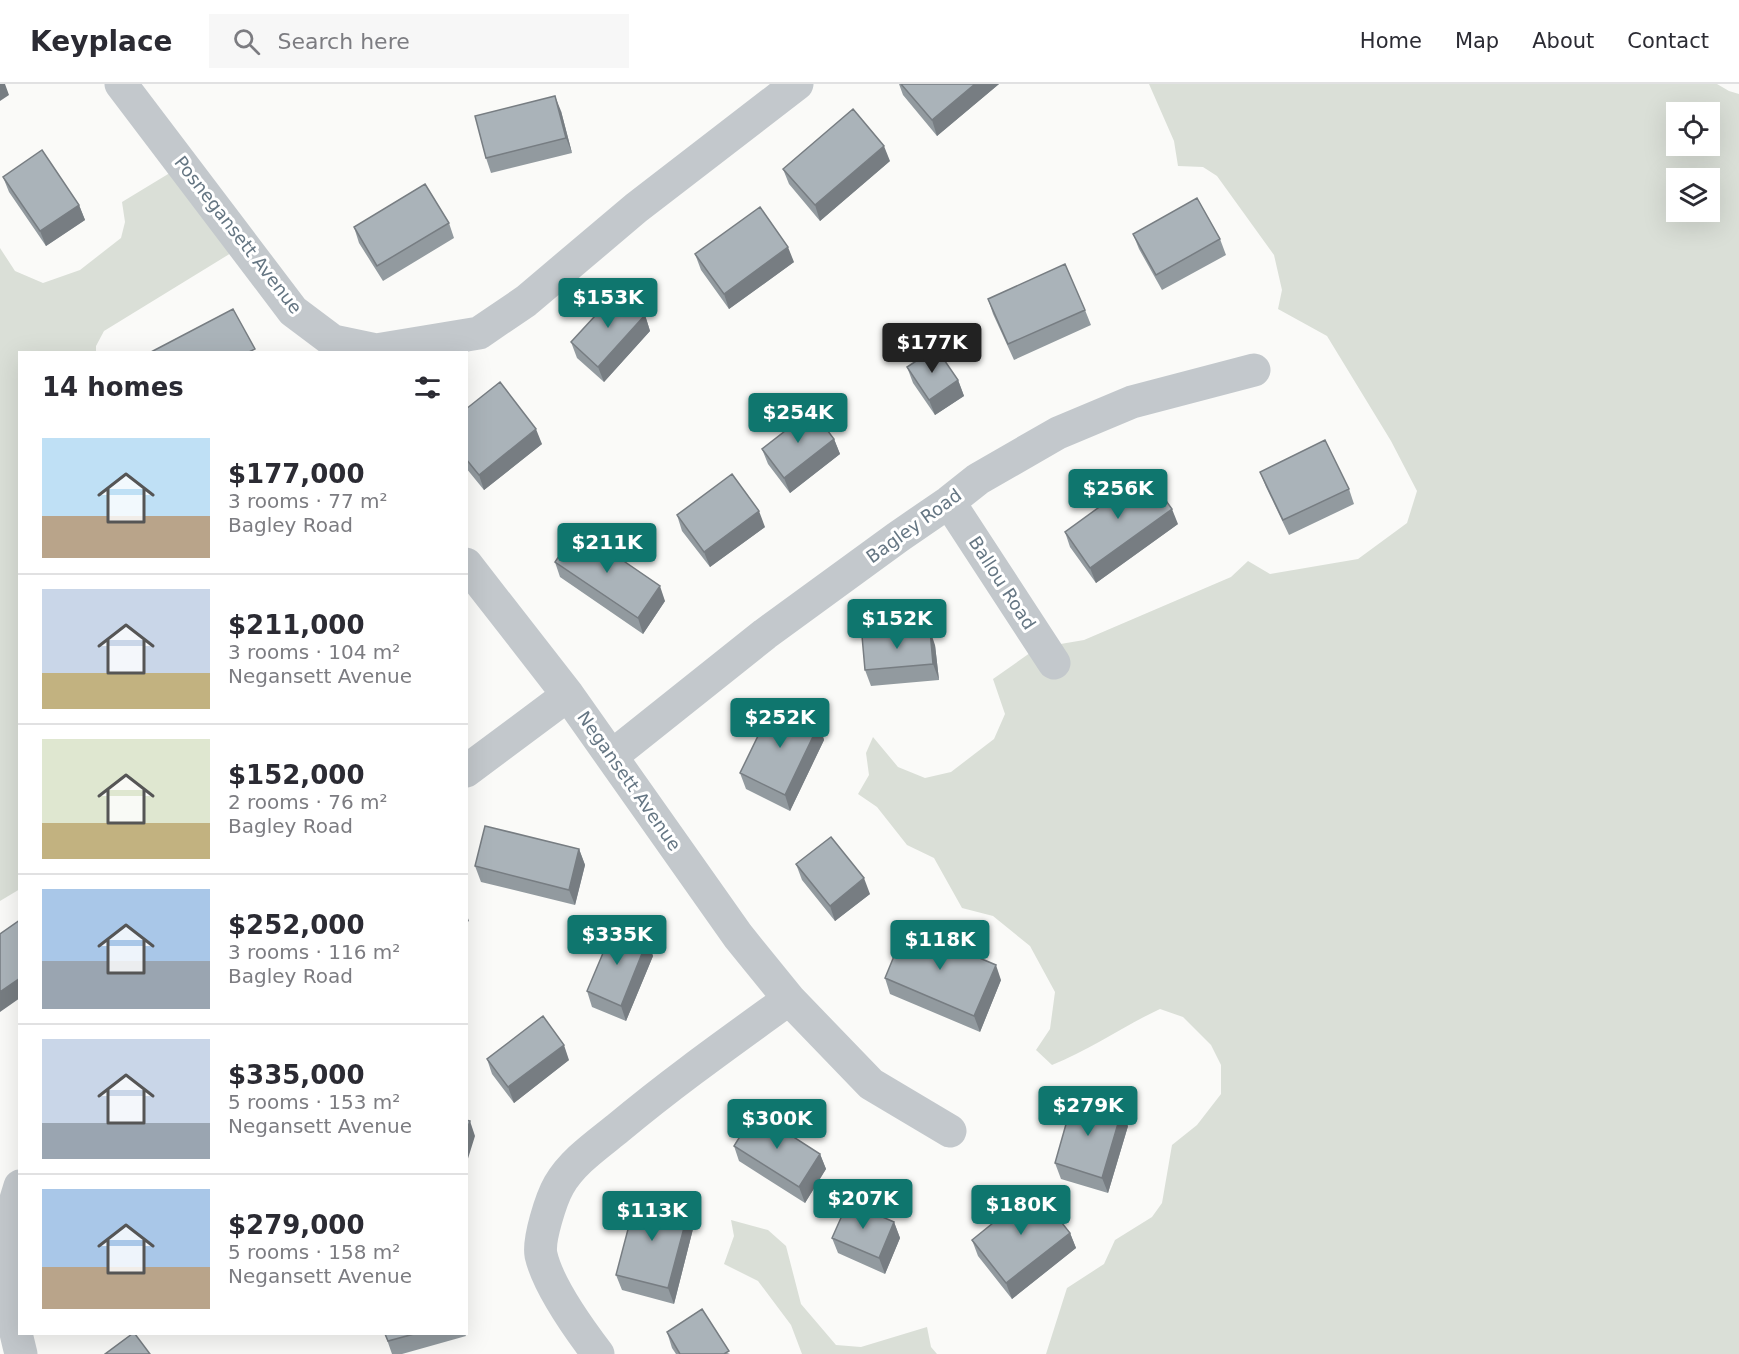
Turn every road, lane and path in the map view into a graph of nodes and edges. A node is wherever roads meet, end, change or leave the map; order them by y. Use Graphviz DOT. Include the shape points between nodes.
graph roads {
  1 [pos="121,84"];
  2 [pos="797,84"];
  3 [pos="1254,370"];
  4 [pos="949,502"];
  5 [pos="468,567"];
  6 [pos="1054,663"];
  7 [pos="568,695"];
  8 [pos="612,756"];
  9 [pos="468,770"];
  10 [pos="789,999"];
  11 [pos="950,1131"];
  12 [pos="18,1192"];
  13 [pos="21,1354"];
  14 [pos="598,1354"];
  1 -- 2 [label="street, Posnegansett Avenue" via="293,311 333,340 376,350 479,333 526,301 636,208"];
  3 -- 4 [label="street, Bagley Road" via="1132,402 1058,433 978,479"];
  4 -- 6 [label="street, Ballou Road"];
  4 -- 8 [label="street, Bagley Road" via="765,634"];
  5 -- 7 [label="street, Negansett Avenue"];
  7 -- 8 [label="street, Negansett Avenue"];
  7 -- 9 [label="street"];
  8 -- 10 [label="street, Negansett Avenue" via="738,936"];
  10 -- 11 [label="street, Negansett Avenue" via="872,1084"];
  10 -- 14 [label="street" via="627,1120 580,1160 559,1185 545,1221 541,1254 551,1281"];
  12 -- 13 [label="street" via="4,1238 7,1296"];
}
